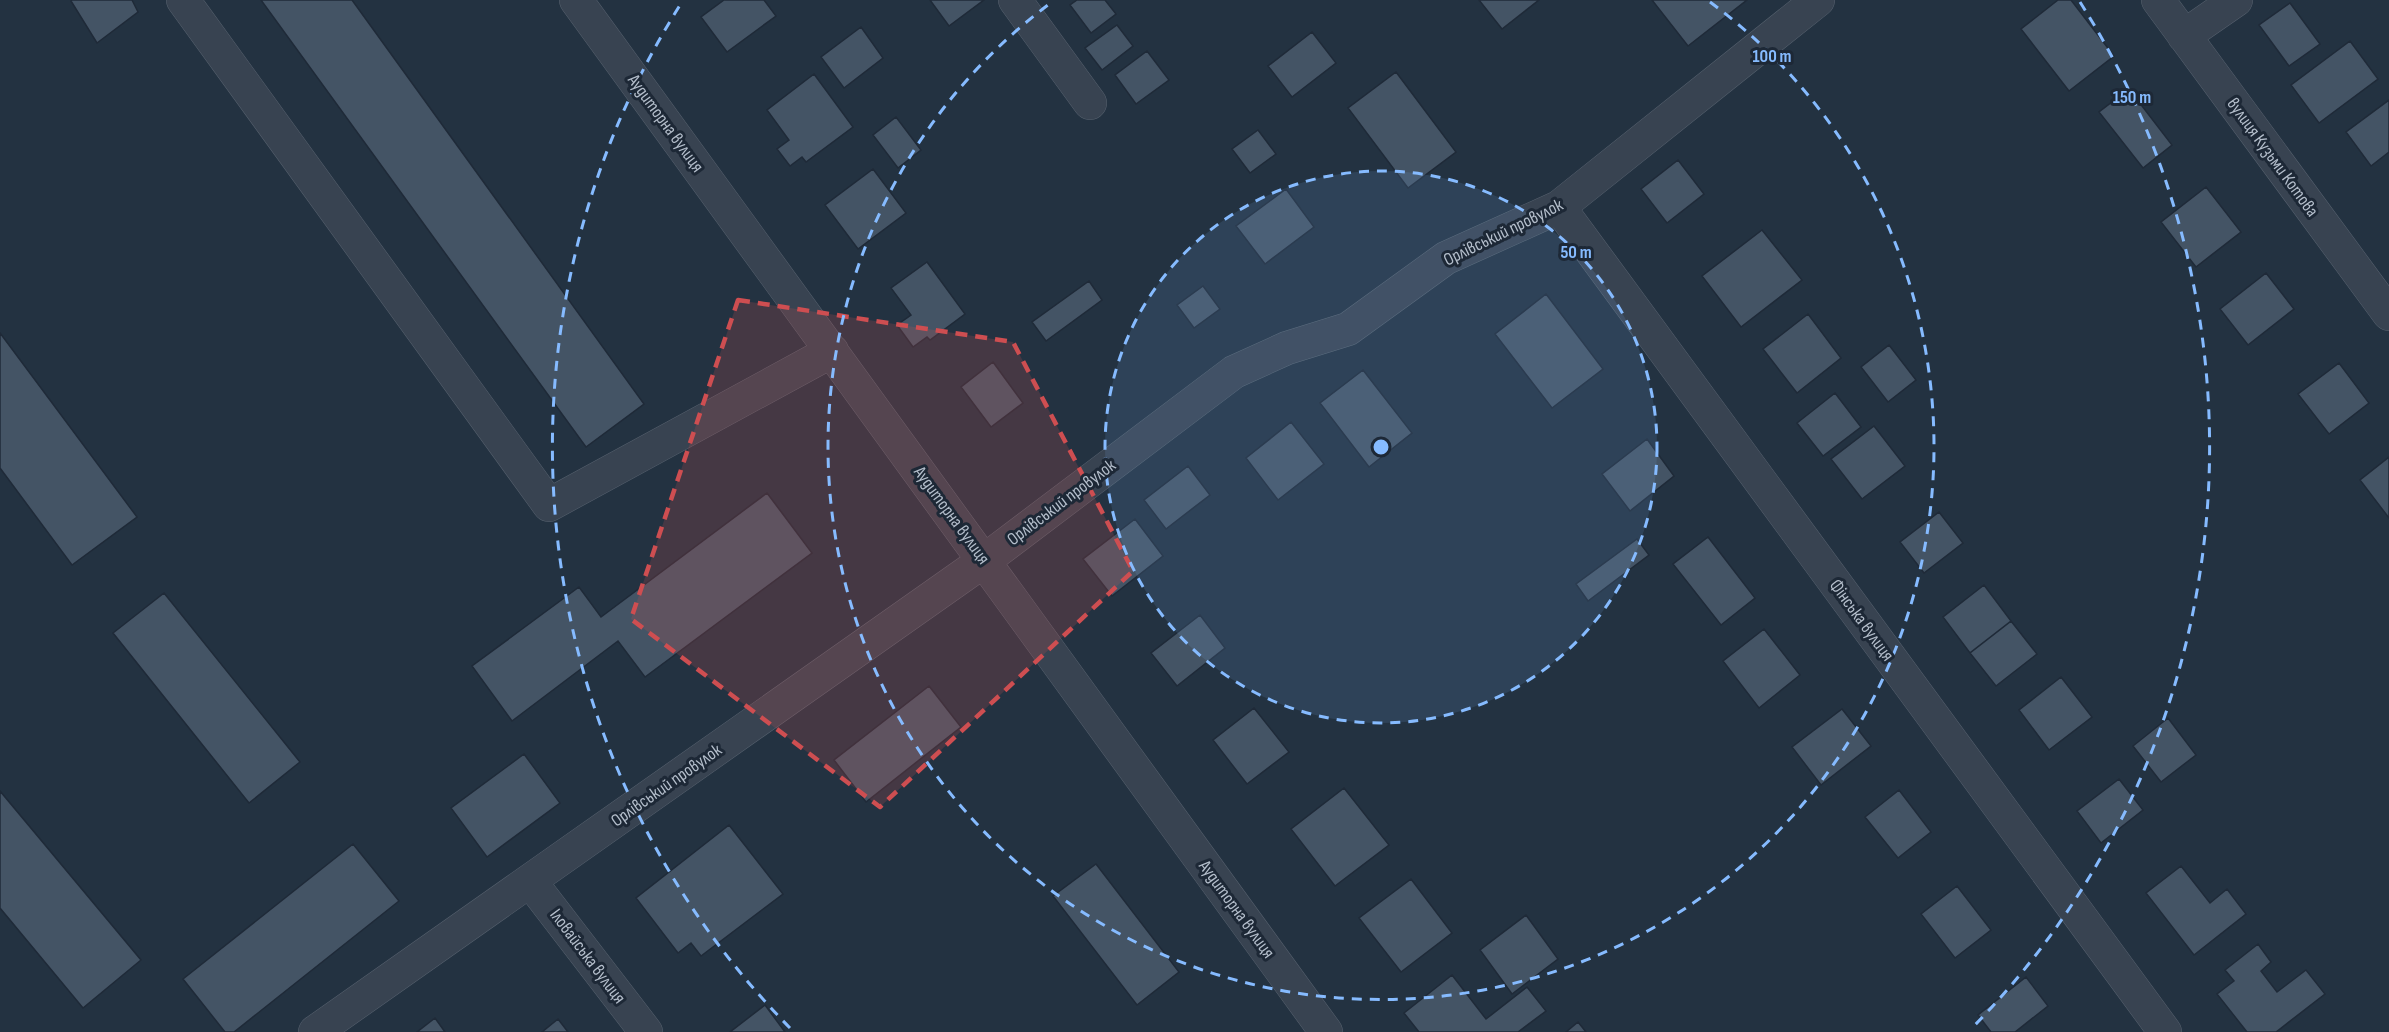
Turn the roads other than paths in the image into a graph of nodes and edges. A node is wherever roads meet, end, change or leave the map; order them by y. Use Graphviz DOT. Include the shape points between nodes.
graph roads {
  1 [pos="183,0"];
  2 [pos="576,0"];
  3 [pos="1015,0"];
  4 [pos="1818,0"];
  5 [pos="2158,0"];
  6 [pos="2236,0"];
  7 [pos="2184,36"];
  8 [pos="1090,103"];
  9 [pos="1559,207"];
  10 [pos="2389,314"];
  11 [pos="832,351"];
  12 [pos="985,560"];
  13 [pos="530,881"];
  14 [pos="315,1032"];
  15 [pos="646,1032"];
  16 [pos="1326,1032"];
  17 [pos="2165,1032"];
  1 -- 11 [label="street" via="549,505"];
  2 -- 11 [label="street, Аудиторна вулиця"];
  3 -- 8 [label="street"];
  4 -- 9 [label="street, Орлівський провулок"];
  5 -- 7 [label="street, вулиця Кузьми Котова"];
  6 -- 7 [label="street"];
  7 -- 10 [label="street, вулиця Кузьми Котова"];
  9 -- 12 [label="street, Орлівський провулок" via="1446,258 1348,329 1287,348 1234,372"];
  9 -- 17 [label="street, Фінська вулиця"];
  11 -- 12 [label="street, Аудиторна вулиця"];
  12 -- 13 [label="street, Орлівський провулок"];
  12 -- 16 [label="street, Аудиторна вулиця"];
  13 -- 14 [label="street, Орлівський провулок"];
  13 -- 15 [label="street, Іловайська вулиця"];
}
